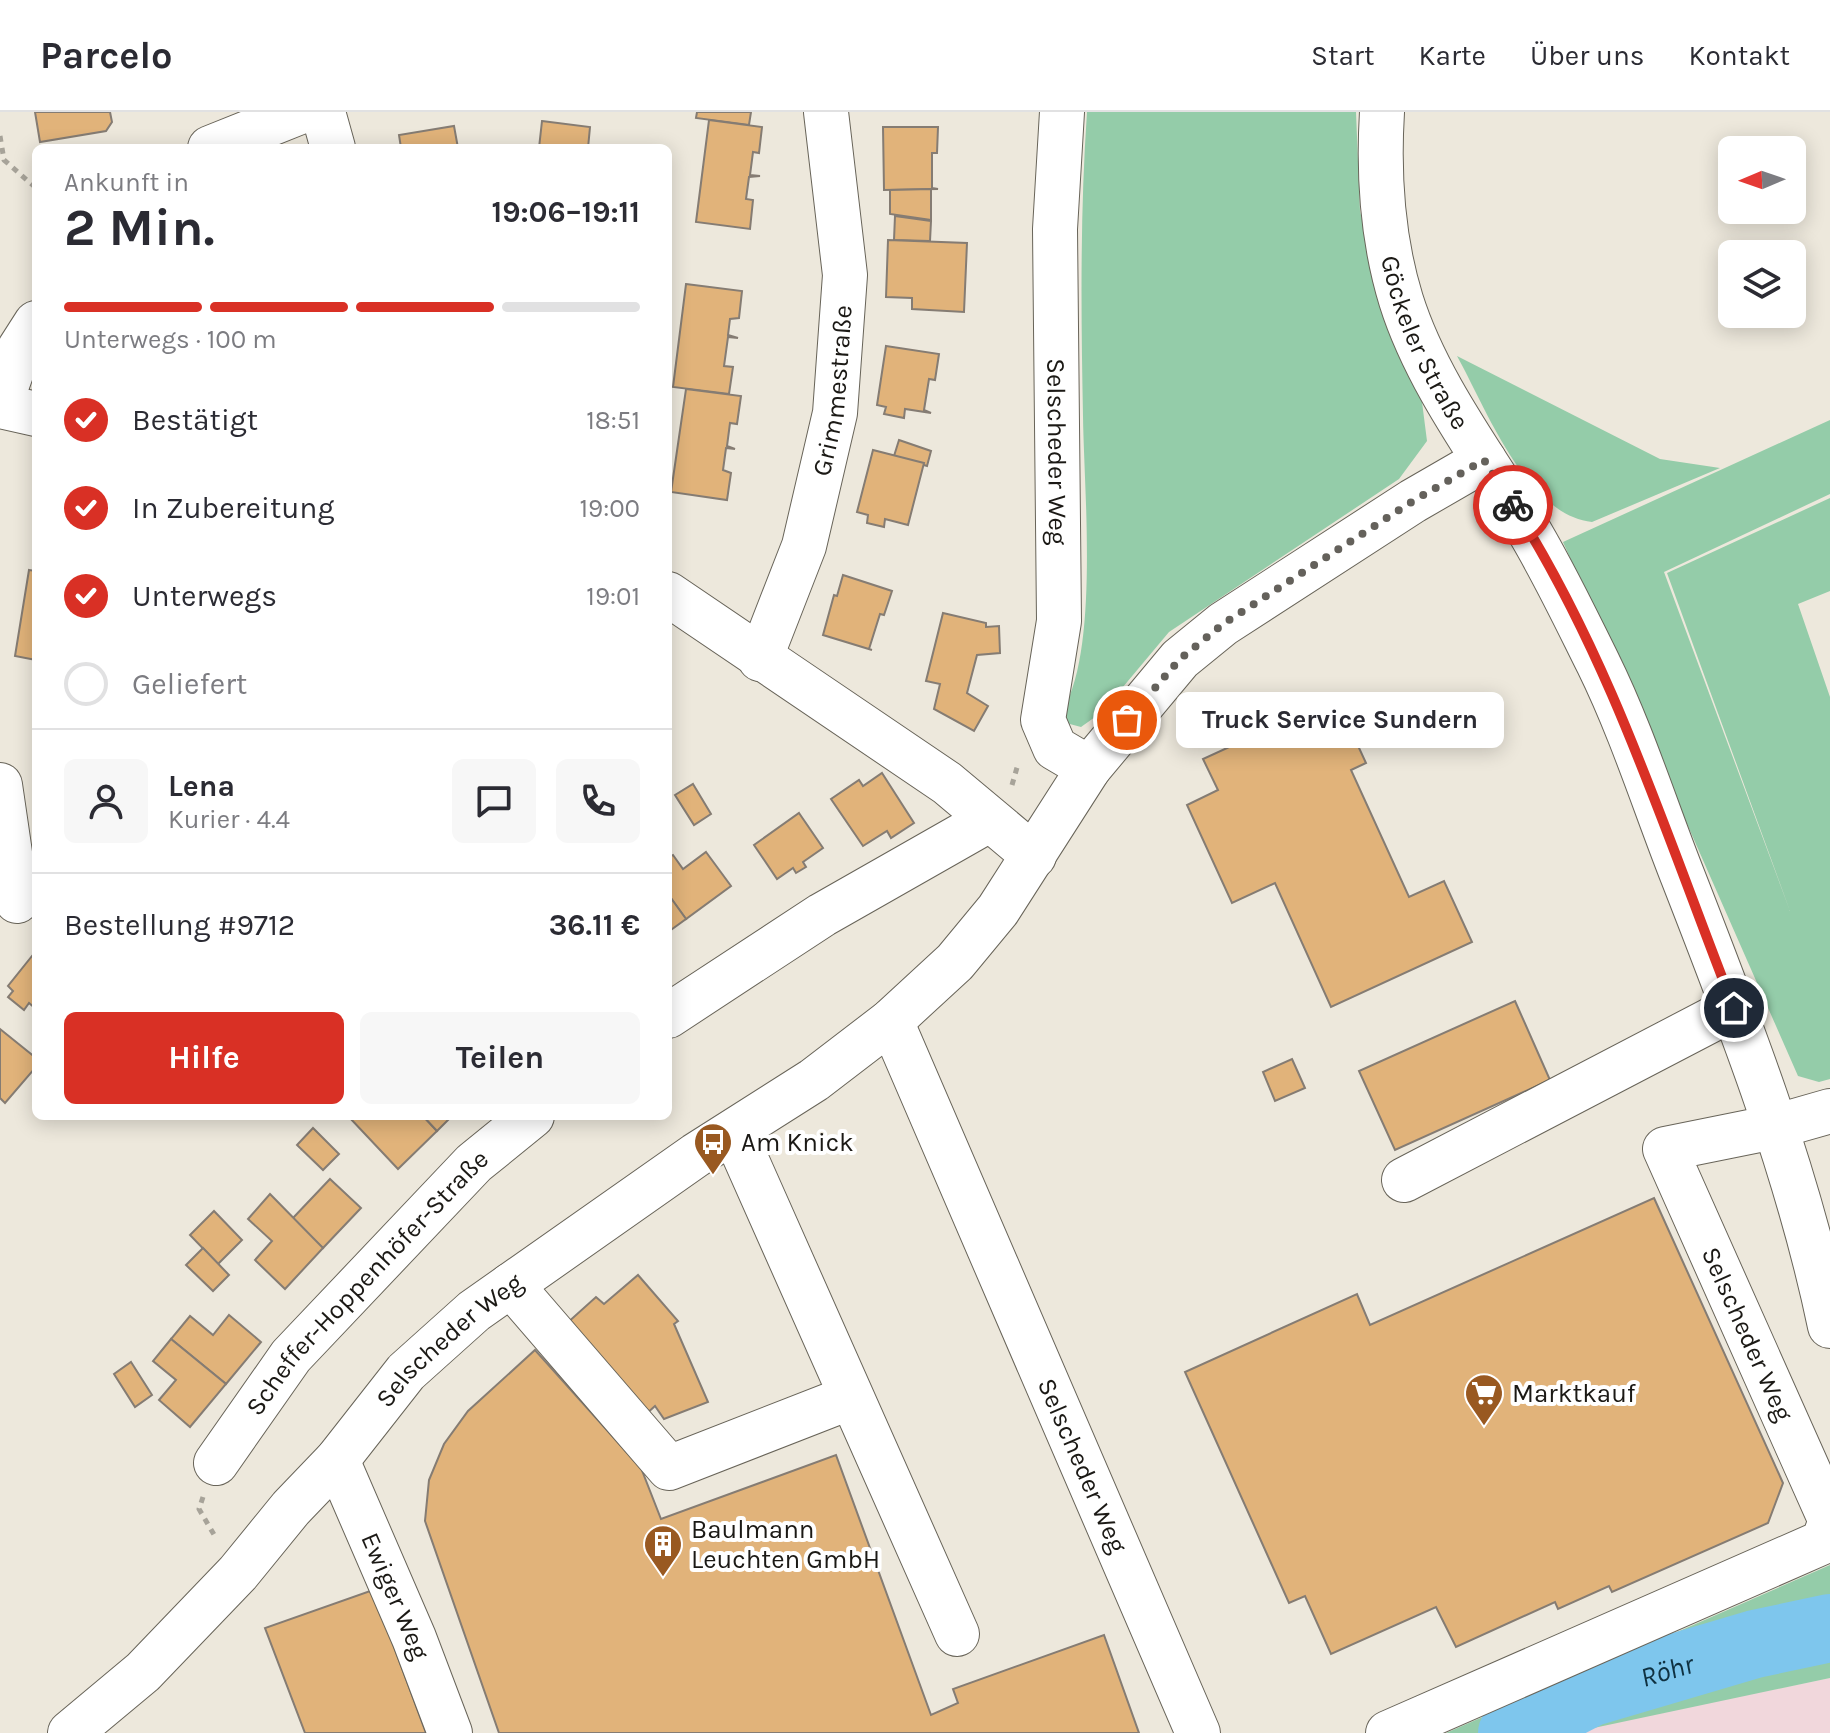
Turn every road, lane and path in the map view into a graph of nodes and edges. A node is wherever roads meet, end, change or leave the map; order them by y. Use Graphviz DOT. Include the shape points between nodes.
graph roads {
  1 [pos="300,112"];
  2 [pos="323,112"];
  3 [pos="826,112"];
  4 [pos="1062,112"];
  5 [pos="1382,112"];
  6 [pos="0,136"];
  7 [pos="220,144"];
  8 [pos="332,144"];
  9 [pos="32,184"];
  10 [pos="19,338"];
  11 [pos="0,405"];
  12 [pos="32,413"];
  13 [pos="1484,460"];
  14 [pos="672,597"];
  15 [pos="760,659"];
  16 [pos="1089,768"];
  17 [pos="0,785"];
  18 [pos="989,820"];
  19 [pos="1034,856"];
  20 [pos="18,904"];
  21 [pos="1734,1008"];
  22 [pos="672,1013"];
  23 [pos="891,1021"];
  24 [pos="1830,1111"];
  25 [pos="527,1120"];
  26 [pos="1774,1127"];
  27 [pos="734,1132"];
  28 [pos="1404,1180"];
  29 [pos="511,1285"];
  30 [pos="1830,1326"];
  31 [pos="851,1397"];
  32 [pos="337,1460"];
  33 [pos="216,1463"];
  34 [pos="1830,1521"];
  35 [pos="217,1541"];
  36 [pos="957,1634"];
  37 [pos="70,1733"];
  38 [pos="450,1733"];
  39 [pos="1198,1733"];
  40 [pos="1388,1733"];
  1 -- 7 [label="street"];
  2 -- 8 [label="street"];
  3 -- 15 [label="street, Grimmestraße" via="845,275 835,413 804,546"];
  4 -- 16 [label="street, Selscheder Weg" via="1055,229 1059,621 1043,720 1055,748"];
  5 -- 13 [label="street, Göckeler Straße" via="1378,171 1386,239 1402,303 1430,367"];
  6 -- 9 [label="path" via="4,160"];
  10 -- 11 [label="street"];
  11 -- 12 [label="street"];
  13 -- 16 [label="street, Selscheder Weg" via="1223,624 1180,659"];
  13 -- 21 [label="street, Göckeler Straße" via="1527,527 1599,665"];
  14 -- 15 [label="street"];
  15 -- 18 [label="street" via="947,783"];
  16 -- 19 [label="street, Selscheder Weg"];
  17 -- 20 [label="street"];
  18 -- 19 [label="street"];
  18 -- 22 [label="street" via="822,915"];
  19 -- 23 [label="street, Selscheder Weg" via="955,962"];
  21 -- 26 [label="street, Göckeler Straße"];
  21 -- 28 [label="street"];
  23 -- 27 [label="street, Selscheder Weg"];
  23 -- 39 [label="street, Selscheder Weg"];
  24 -- 26 [label="street"];
  25 -- 33 [label="street, Scheffer-Hoppenhöfer-Straße" via="474,1163 291,1356"];
  26 -- 30 [label="street, Göckeler Straße"];
  26 -- 34 [label="street, Selscheder Weg" via="1665,1149"];
  27 -- 29 [label="street, Selscheder Weg"];
  27 -- 31 [label="street"];
  29 -- 31 [label="street" via="669,1468"];
  29 -- 32 [label="street, Selscheder Weg" via="406,1372"];
  31 -- 36 [label="street"];
  32 -- 37 [label="street, Selscheder Weg" via="154,1661"];
  32 -- 38 [label="street, Ewiger Weg"];
  33 -- 35 [label="path" via="199,1509"];
  34 -- 40 [label="street, Selscheder Weg" via="1823,1542"];
}
